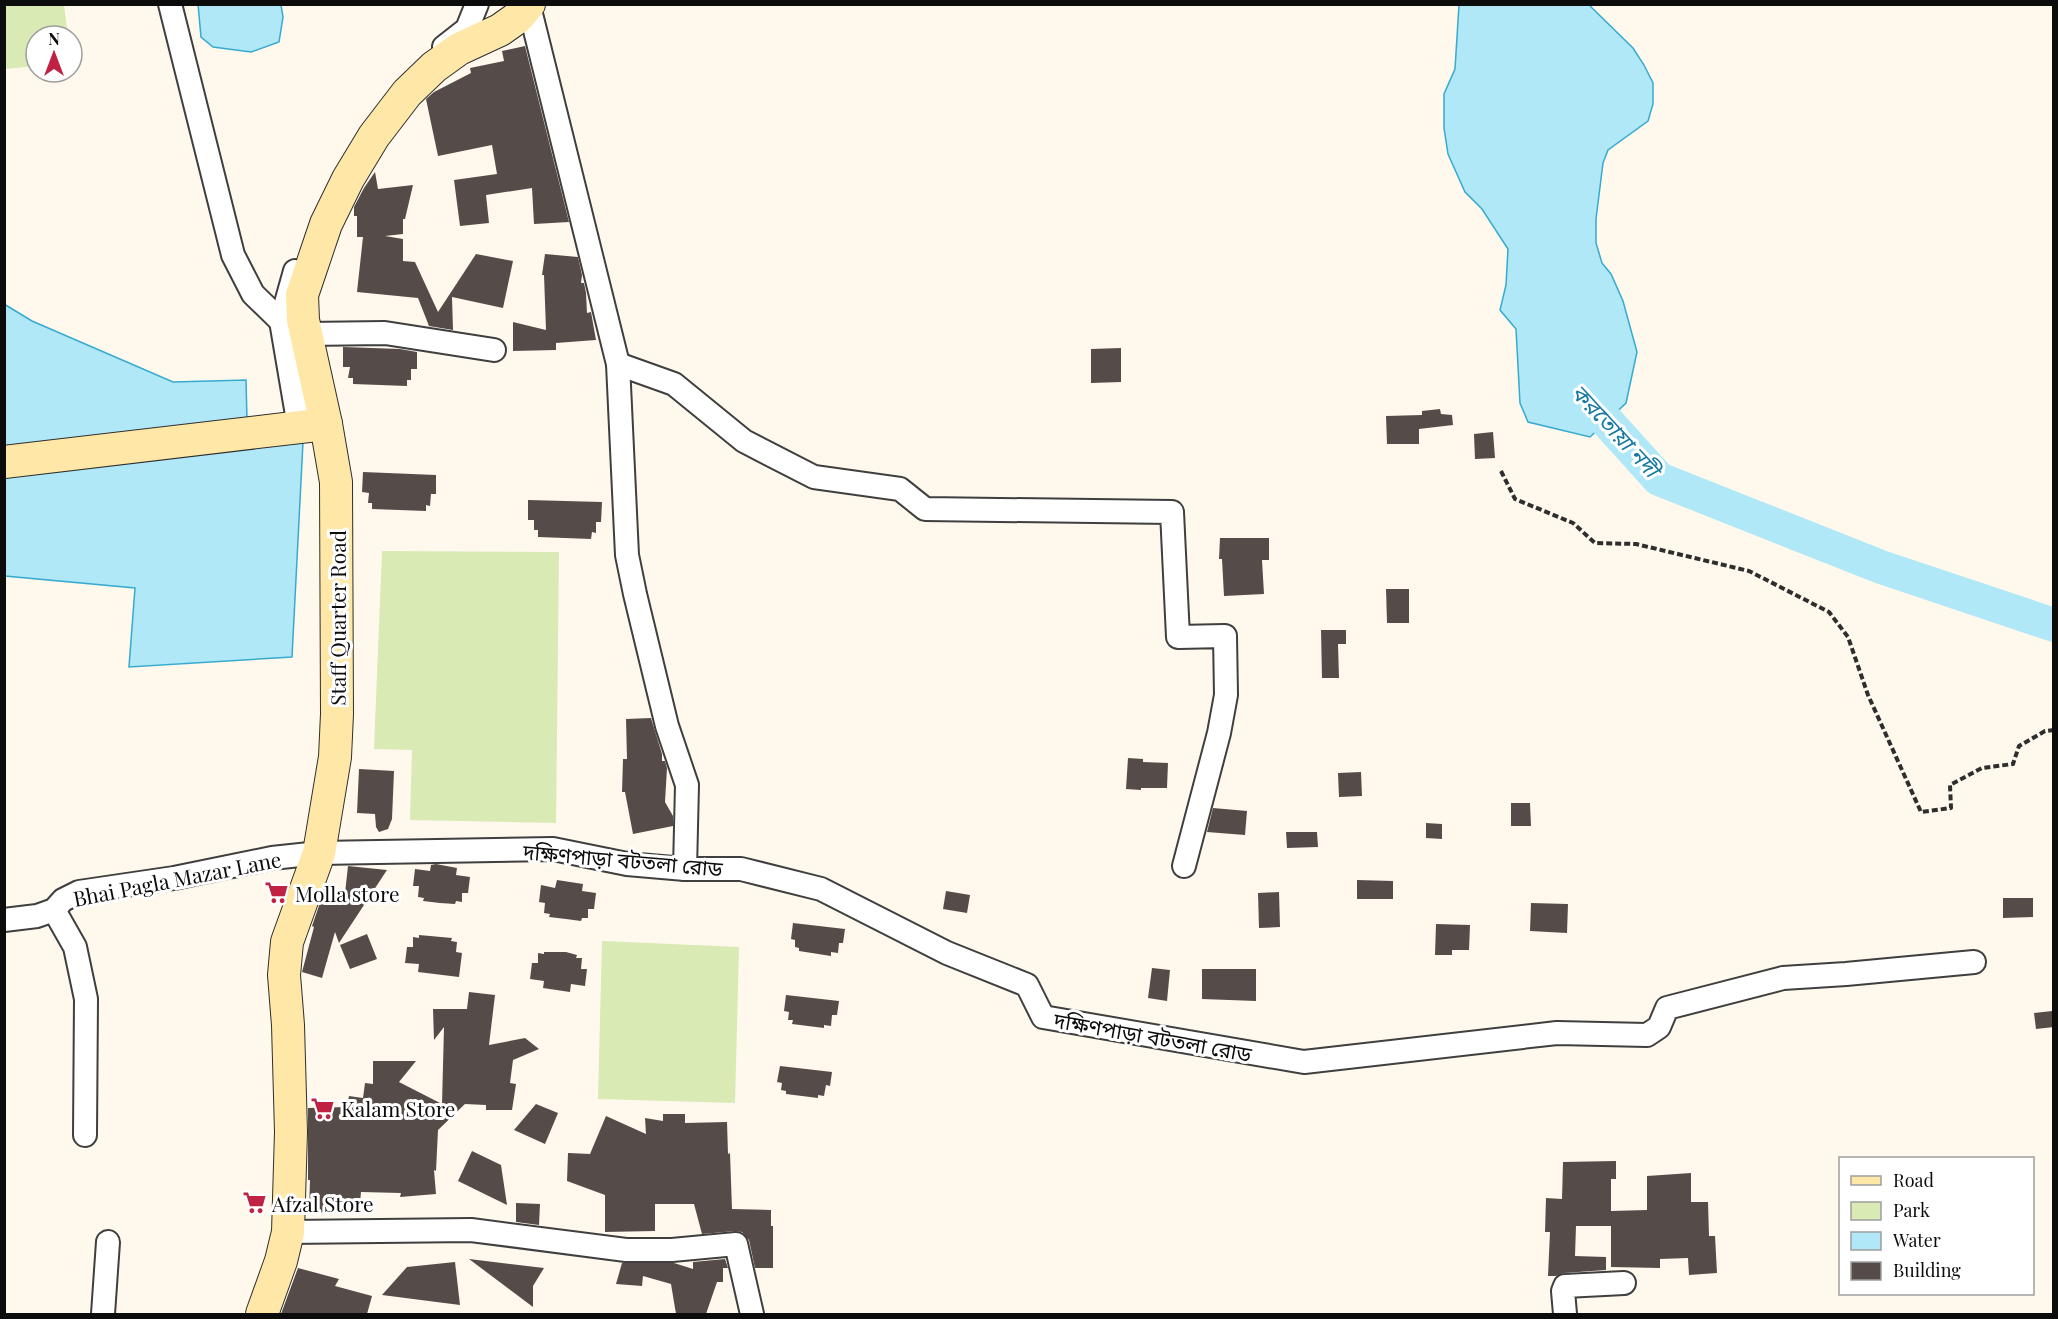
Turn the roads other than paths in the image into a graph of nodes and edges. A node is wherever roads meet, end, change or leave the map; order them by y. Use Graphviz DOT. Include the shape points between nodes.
graph roads {
  1 [pos="170,4"];
  2 [pos="477,4"];
  3 [pos="529,5"];
  4 [pos="291,327"];
  5 [pos="495,350"];
  6 [pos="618,364"];
  7 [pos="326,424"];
  8 [pos="4,462"];
  9 [pos="319,853"];
  10 [pos="1184,866"];
  11 [pos="685,869"];
  12 [pos="54,910"];
  13 [pos="4,920"];
  14 [pos="1974,962"];
  15 [pos="85,1135"];
  16 [pos="288,1232"];
  17 [pos="108,1242"];
  18 [pos="1624,1283"];
  19 [pos="103,1314"];
  20 [pos="262,1314"];
  21 [pos="752,1314"];
  22 [pos="1565,1314"];
  1 -- 4 [label="street" via="233,255 253,294"];
  2 -- 4 [label="street" via="467,29 402,81 372,119 301,250"];
  3 -- 4 [label="street, Staff Quarter Road" via="500,30 459,49 434,67 406,93 374,136 326,224 302,295 303,320"];
  3 -- 6 [label="street"];
  4 -- 5 [label="street" via="385,333"];
  4 -- 7 [label="street, Staff Quarter Road"];
  6 -- 10 [label="street" via="674,384 744,441 814,477 900,489 925,509 1172,512 1178,637 1225,636 1226,695"];
  6 -- 11 [label="street" via="627,555 667,726 687,785"];
  7 -- 8 [label="street"];
  7 -- 9 [label="street, Staff Quarter Road" via="336,482 337,714 335,757"];
  9 -- 11 [label="street, দক্ষিণপাড়া বটতলা রোড" via="553,849 627,864"];
  9 -- 12 [label="street, Bhai Pagla Mazar Lane" via="79,892"];
  9 -- 16 [label="street, Staff Quarter Road" via="290,930 285,958 291,1132"];
  11 -- 14 [label="street, দক্ষিণপাড়া বটতলা রোড" via="741,869 821,889 947,953 1027,985 1043,1017 1304,1062 1557,1034 1647,1035 1659,1028 1667,1008 1783,978"];
  12 -- 13 [label="street, Bhai Pagla Mazar Lane"];
  12 -- 15 [label="street" via="75,947 86,999"];
  16 -- 20 [label="street, Staff Quarter Road"];
  16 -- 21 [label="street" via="471,1230 626,1250 736,1244"];
  17 -- 19 [label="street"];
  18 -- 22 [label="street" via="1565,1286"];
}
